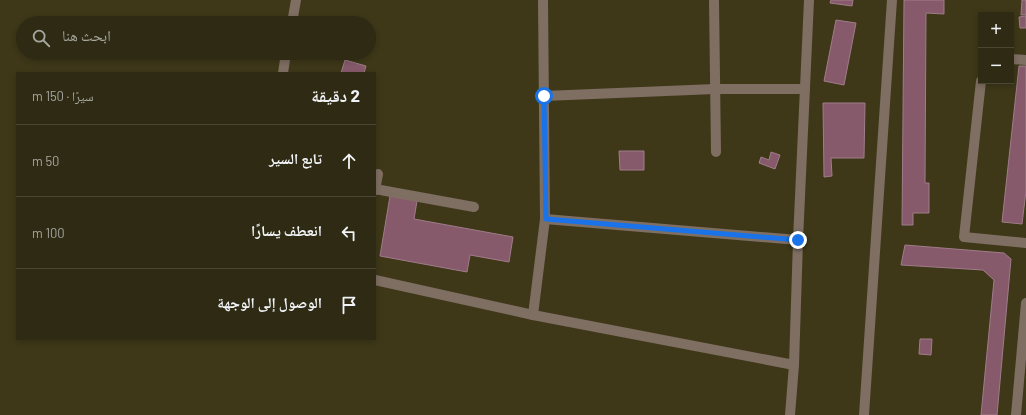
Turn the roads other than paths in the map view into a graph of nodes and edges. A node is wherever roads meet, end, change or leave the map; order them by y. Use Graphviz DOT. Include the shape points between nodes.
graph roads {
  1 [pos="296,0"];
  2 [pos="543,0"];
  3 [pos="714,0"];
  4 [pos="809,0"];
  5 [pos="892,0"];
  6 [pos="293,16"];
  7 [pos="1014,59"];
  8 [pos="285,60"];
  9 [pos="1026,60"];
  10 [pos="283,72"];
  11 [pos="981,84"];
  12 [pos="715,89"];
  13 [pos="805,89"];
  14 [pos="544,96"];
  15 [pos="716,152"];
  16 [pos="378,174"];
  17 [pos="376,184"];
  18 [pos="376,189"];
  19 [pos="474,207"];
  20 [pos="546,219"];
  21 [pos="798,240"];
  22 [pos="1026,243"];
  23 [pos="376,280"];
  24 [pos="1026,303"];
  25 [pos="533,315"];
  26 [pos="794,365"];
  27 [pos="790,415"];
  28 [pos="864,415"];
  29 [pos="1016,415"];
  1 -- 6 [label="street"];
  2 -- 14 [label="street"];
  3 -- 12 [label="street"];
  4 -- 13 [label="street"];
  5 -- 28 [label="street"];
  7 -- 9 [label="street"];
  8 -- 10 [label="street"];
  11 -- 22 [label="street" via="964,237"];
  12 -- 13 [label="street"];
  12 -- 14 [label="street"];
  12 -- 15 [label="street"];
  13 -- 21 [label="street"];
  14 -- 20 [label="street"];
  16 -- 17 [label="street"];
  18 -- 19 [label="street"];
  20 -- 21 [label="street"];
  20 -- 25 [label="street"];
  21 -- 26 [label="street"];
  23 -- 25 [label="street"];
  24 -- 29 [label="street"];
  25 -- 26 [label="street"];
  26 -- 27 [label="street"];
}
